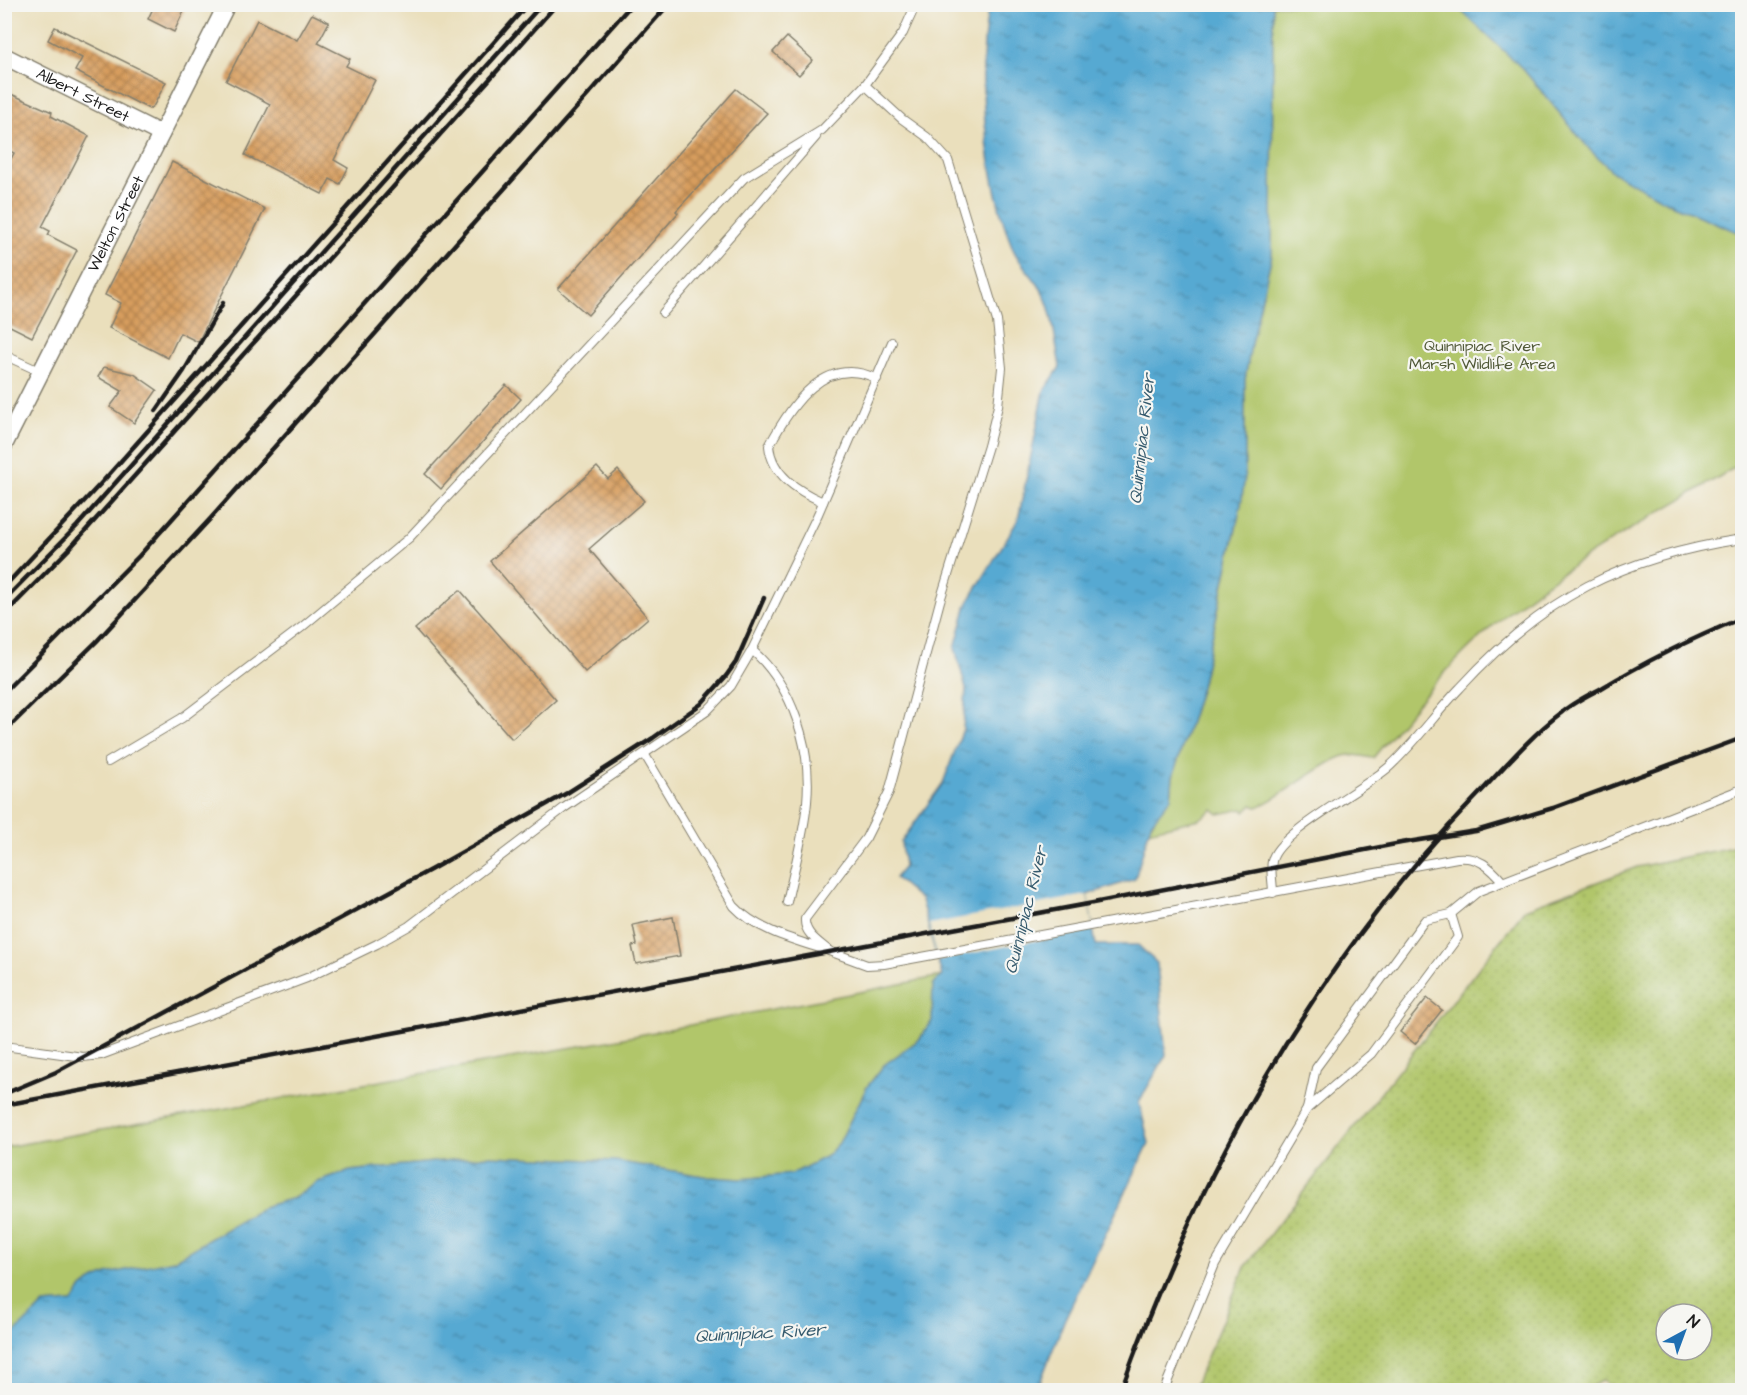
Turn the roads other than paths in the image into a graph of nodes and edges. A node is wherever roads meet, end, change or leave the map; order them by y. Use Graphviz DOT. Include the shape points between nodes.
graph roads {
  1 [pos="227,4"];
  2 [pos="916,4"];
  3 [pos="4,56"];
  4 [pos="866,85"];
  5 [pos="822,130"];
  6 [pos="161,134"];
  7 [pos="663,313"];
  8 [pos="892,342"];
  9 [pos="4,355"];
  10 [pos="41,372"];
  11 [pos="876,379"];
  12 [pos="4,445"];
  13 [pos="823,502"];
  14 [pos="1743,539"];
  15 [pos="752,650"];
  16 [pos="645,755"];
  17 [pos="108,762"];
  18 [pos="1743,789"];
  19 [pos="1503,882"];
  20 [pos="1274,893"];
  21 [pos="787,902"];
  22 [pos="1450,914"];
  23 [pos="829,951"];
  24 [pos="4,1046"];
  25 [pos="1307,1110"];
  26 [pos="1164,1390"];
  1 -- 6 [label="street, Welton Street"];
  2 -- 4 [label="lane" via="903,33"];
  3 -- 6 [label="street, Albert Street"];
  4 -- 5 [label="lane"];
  4 -- 23 [label="lane" via="948,160 997,321 1002,368 988,446 940,601 889,792 866,838 805,919 809,933"];
  5 -- 7 [label="lane"];
  5 -- 17 [label="lane" via="744,178 409,538 302,627 182,718"];
  6 -- 10 [label="street, Welton Street"];
  8 -- 11 [label="lane"];
  9 -- 10 [label="lane"];
  10 -- 12 [label="street, Welton Street"];
  11 -- 13 [label="lane"];
  11 -- 13 [label="lane" via="852,370 828,375 786,417 770,446 770,458 782,475"];
  13 -- 15 [label="lane"];
  14 -- 20 [label="lane" via="1677,551 1625,567 1546,610 1520,629 1391,765 1283,842 1271,863"];
  15 -- 16 [label="lane" via="718,701"];
  15 -- 21 [label="lane" via="775,673 784,689 800,731 806,766 805,818"];
  16 -- 23 [label="lane" via="734,906 765,926"];
  16 -- 24 [label="lane" via="564,808 409,926 307,978 101,1055 83,1057"];
  18 -- 19 [label="lane"];
  19 -- 20 [label="lane" via="1490,867 1468,857"];
  19 -- 22 [label="lane" via="1479,891"];
  20 -- 23 [label="lane" via="874,965"];
  22 -- 25 [label="lane" via="1425,920 1316,1068"];
  22 -- 25 [label="lane" via="1458,937 1371,1054"];
  25 -- 26 [label="lane" via="1215,1264"];
}
